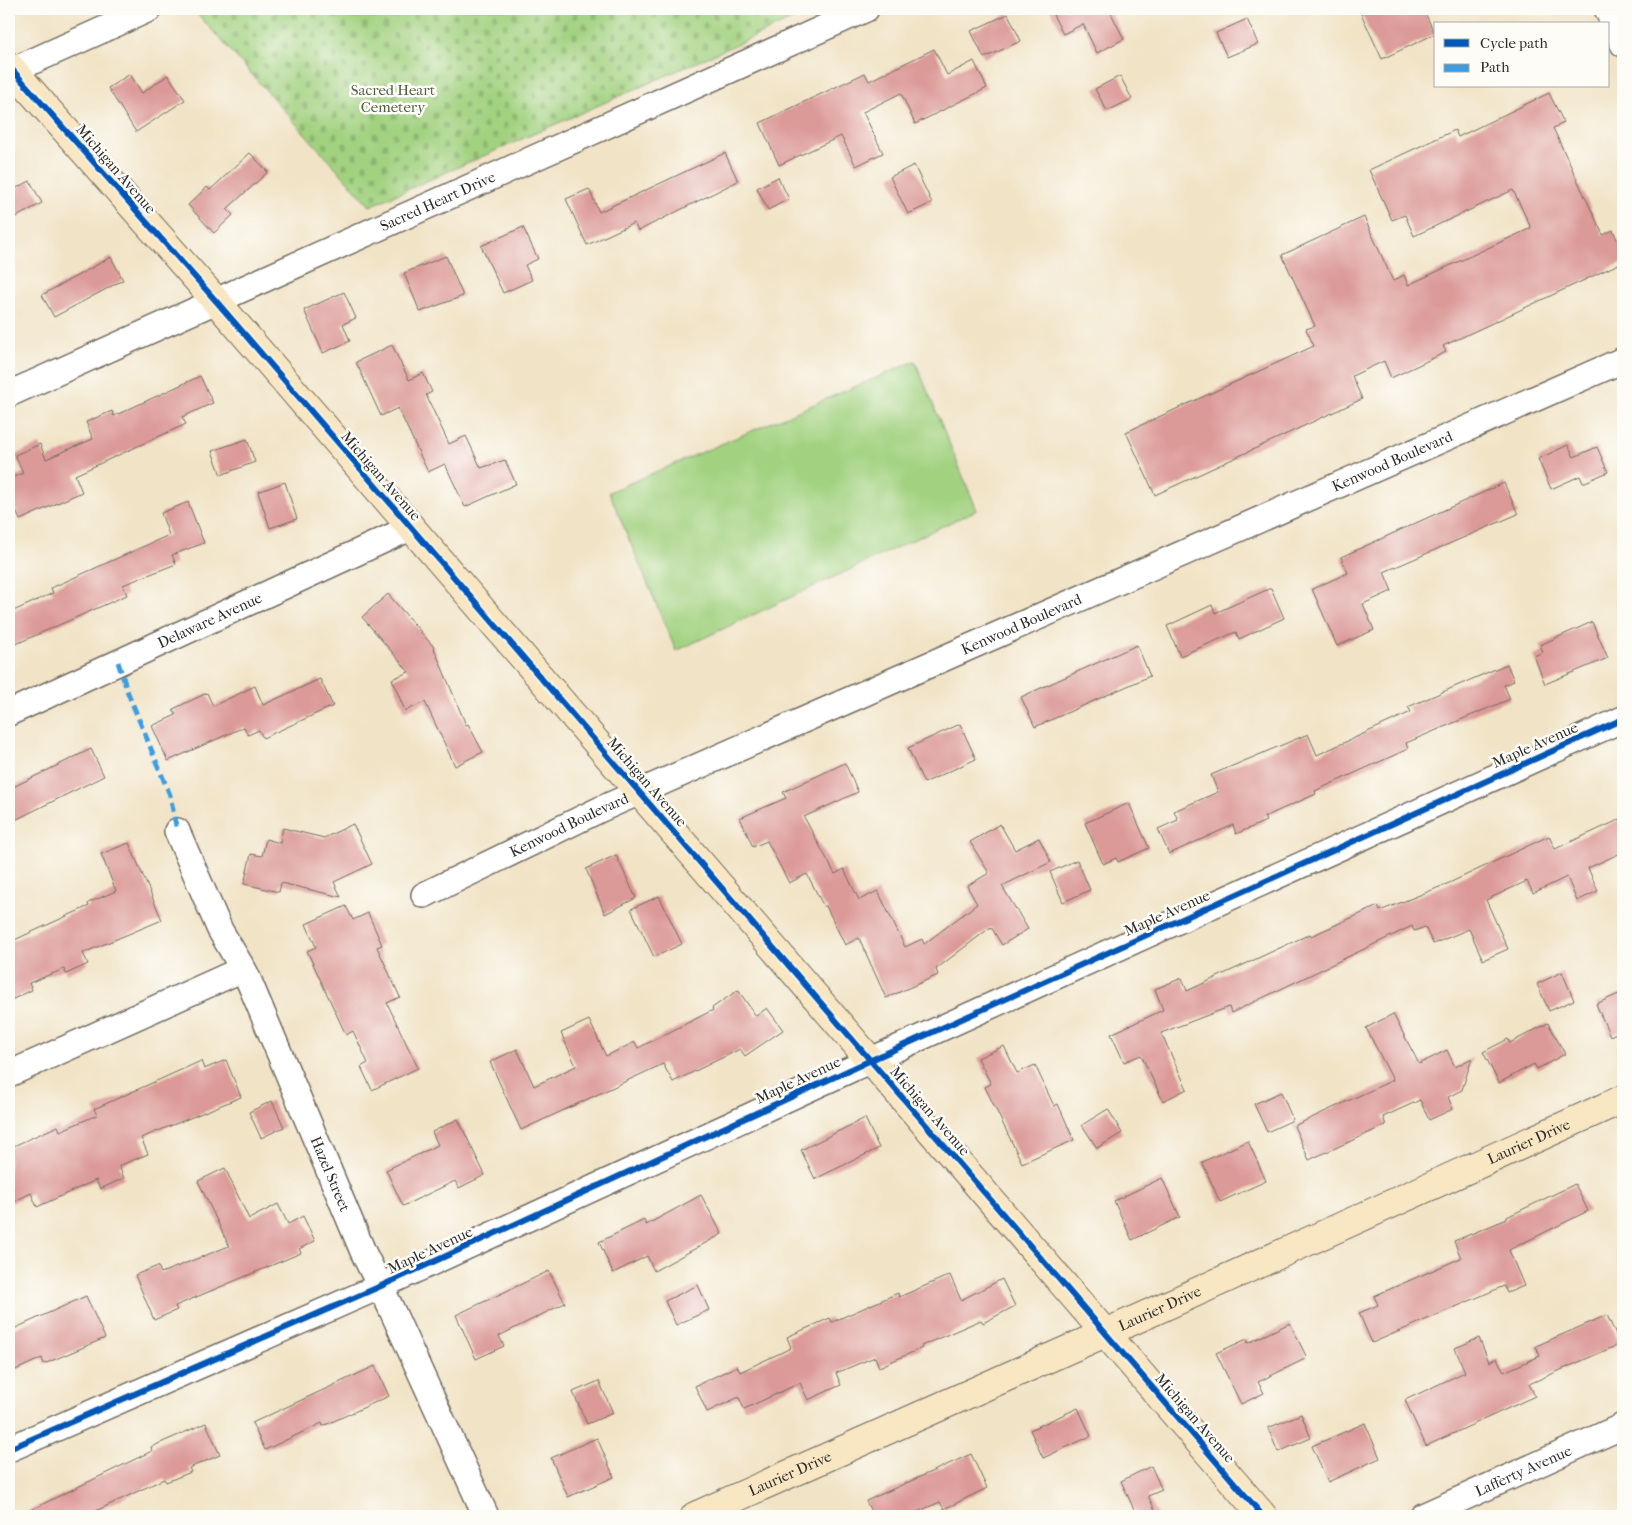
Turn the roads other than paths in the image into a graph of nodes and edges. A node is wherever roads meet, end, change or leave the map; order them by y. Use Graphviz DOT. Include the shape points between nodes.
graph roads {
  1 [pos="148,9"];
  2 [pos="866,9"];
  3 [pos="1608,9"];
  4 [pos="1623,44"];
  5 [pos="10,69"];
  6 [pos="216,301"];
  7 [pos="1623,360"];
  8 [pos="9,394"];
  9 [pos="410,528"];
  10 [pos="9,713"];
  11 [pos="1623,719"];
  12 [pos="640,793"];
  13 [pos="177,831"];
  14 [pos="424,895"];
  15 [pos="242,969"];
  16 [pos="869,1061"];
  17 [pos="9,1074"];
  18 [pos="1623,1099"];
  19 [pos="381,1286"];
  20 [pos="1106,1334"];
  21 [pos="1623,1426"];
  22 [pos="9,1449"];
  23 [pos="486,1516"];
  24 [pos="695,1516"];
  25 [pos="1262,1516"];
  26 [pos="1424,1516"];
  1 -- 5 [label="street"];
  2 -- 6 [label="street, Sacred Heart Drive"];
  3 -- 4 [label="street"];
  5 -- 6 [label="street, Michigan Avenue"];
  6 -- 8 [label="street, Sacred Heart Drive"];
  6 -- 9 [label="street, Michigan Avenue"];
  7 -- 12 [label="street, Kenwood Boulevard"];
  9 -- 10 [label="street, Delaware Avenue"];
  9 -- 12 [label="street, Michigan Avenue"];
  11 -- 16 [label="street, Maple Avenue"];
  12 -- 14 [label="street, Kenwood Boulevard"];
  12 -- 16 [label="street, Michigan Avenue"];
  13 -- 15 [label="street, Hazel Street" via="220,930"];
  15 -- 17 [label="street"];
  15 -- 19 [label="street, Hazel Street" via="364,1254"];
  16 -- 19 [label="street, Maple Avenue"];
  16 -- 20 [label="street, Michigan Avenue"];
  18 -- 20 [label="street, Laurier Drive"];
  19 -- 22 [label="street, Maple Avenue"];
  19 -- 23 [label="street, Hazel Street"];
  20 -- 24 [label="street, Laurier Drive"];
  20 -- 25 [label="street, Michigan Avenue"];
  21 -- 26 [label="street, Lafferty Avenue"];
}
